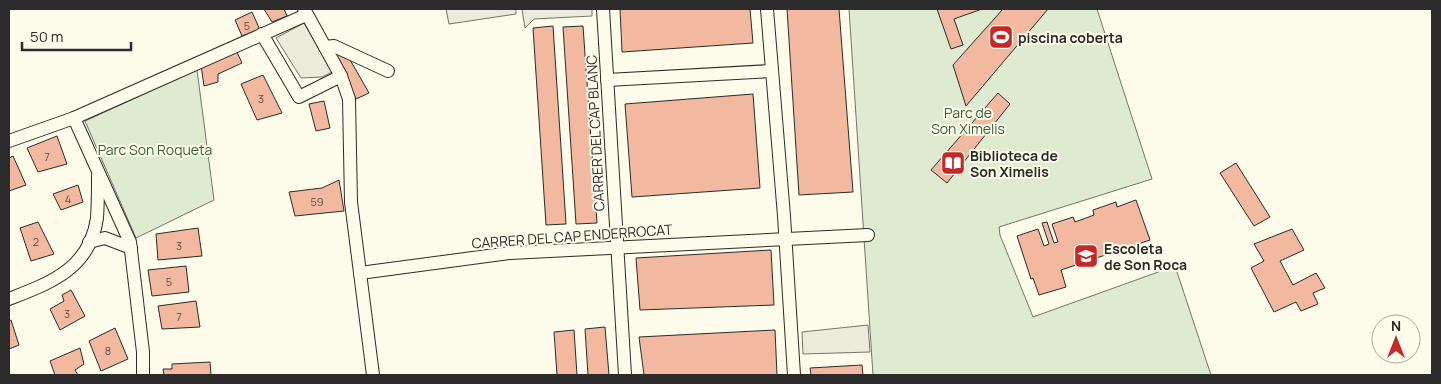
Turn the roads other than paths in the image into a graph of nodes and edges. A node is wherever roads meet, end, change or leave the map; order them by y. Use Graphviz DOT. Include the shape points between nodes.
graph roads {
  1 [pos="602,9"];
  2 [pos="767,9"];
  3 [pos="305,12"];
  4 [pos="262,34"];
  5 [pos="324,47"];
  6 [pos="388,71"];
  7 [pos="771,71"];
  8 [pos="342,76"];
  9 [pos="607,80"];
  10 [pos="74,118"];
  11 [pos="9,141"];
  12 [pos="98,174"];
  13 [pos="96,219"];
  14 [pos="122,222"];
  15 [pos="868,234"];
  16 [pos="786,238"];
  17 [pos="89,242"];
  18 [pos="617,247"];
  19 [pos="131,248"];
  20 [pos="360,272"];
  21 [pos="9,300"];
  22 [pos="143,375"];
  23 [pos="373,375"];
  24 [pos="625,375"];
  25 [pos="794,375"];
  1 -- 9 [label="street, CARRER DEL CAP BLANC"];
  2 -- 7 [label="street"];
  3 -- 4 [label="street"];
  3 -- 5 [label="street"];
  4 -- 8 [label="street" via="299,97"];
  4 -- 10 [label="street"];
  5 -- 6 [label="street" via="334,46"];
  5 -- 8 [label="street"];
  7 -- 9 [label="street"];
  7 -- 16 [label="street"];
  8 -- 20 [label="street" via="348,99 351,202"];
  9 -- 18 [label="street, CARRER DEL CAP BLANC"];
  10 -- 11 [label="street"];
  10 -- 12 [label="street"];
  12 -- 13 [label="street"];
  12 -- 14 [label="street"];
  13 -- 14 [label="street" via="111,216"];
  13 -- 17 [label="street"];
  14 -- 19 [label="street"];
  15 -- 16 [label="street"];
  16 -- 18 [label="street, CARRER DEL CAP ENDERROCAT"];
  16 -- 25 [label="street"];
  17 -- 19 [label="street" via="105,238"];
  17 -- 21 [label="street" via="68,271 48,284"];
  18 -- 20 [label="street, CARRER DEL CAP ENDERROCAT" via="510,253"];
  18 -- 24 [label="street, CARRER DEL CAP BLANC"];
  19 -- 22 [label="street"];
  20 -- 23 [label="street"];
}
